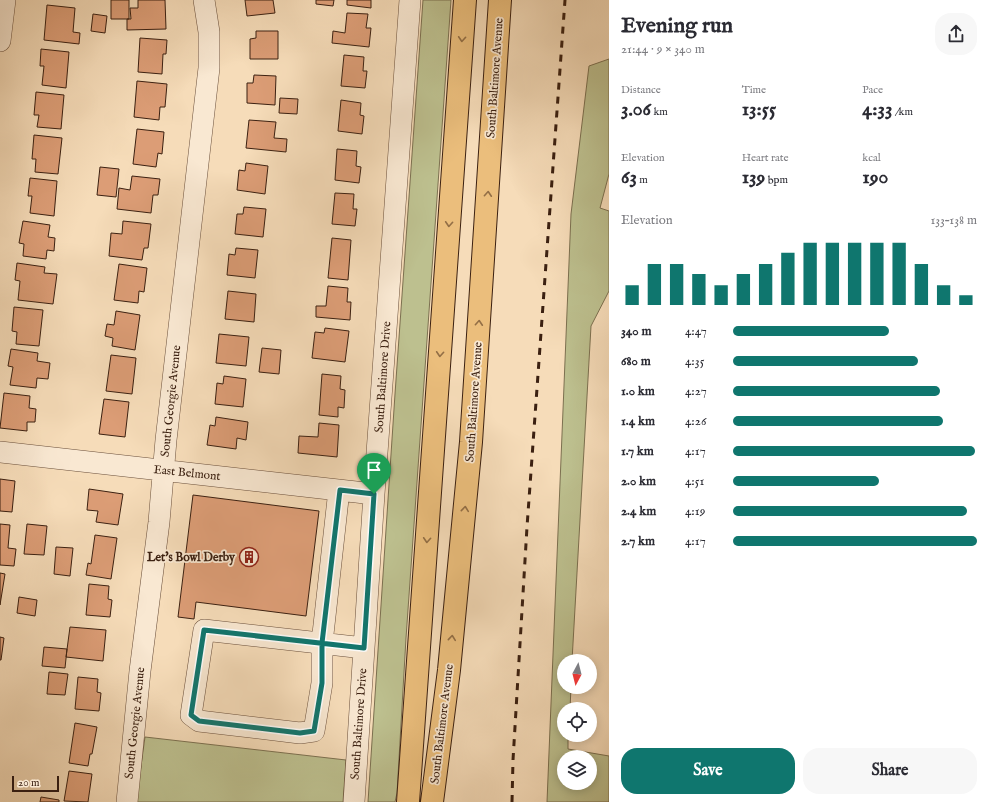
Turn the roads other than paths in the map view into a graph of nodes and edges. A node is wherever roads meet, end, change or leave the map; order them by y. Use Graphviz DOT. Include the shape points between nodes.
graph roads {
  1 [pos="5,0"];
  2 [pos="204,0"];
  3 [pos="410,0"];
  4 [pos="465,0"];
  5 [pos="500,0"];
  6 [pos="0,41"];
  7 [pos="0,452"];
  8 [pos="163,471"];
  9 [pos="340,490"];
  10 [pos="374,494"];
  11 [pos="322,643"];
  12 [pos="364,648"];
  13 [pos="127,802"];
  14 [pos="354,802"];
  15 [pos="408,802"];
  16 [pos="432,802"];
  1 -- 6 [label="street"];
  2 -- 8 [label="street, South Georgie Avenue" via="209,32 209,68"];
  3 -- 10 [label="street, South Baltimore Drive"];
  4 -- 15 [label="main road, one-way"];
  16 -- 5 [label="main road, South Baltimore Avenue, one-way" via="471,442"];
  7 -- 8 [label="street, East Belmont"];
  8 -- 9 [label="street, East Belmont"];
  8 -- 13 [label="street, South Georgie Avenue"];
  9 -- 10 [label="street, East Belmont"];
  9 -- 11 [label="street"];
  10 -- 12 [label="street, South Baltimore Drive"];
  11 -- 11 [label="street" via="204,630 191,715 199,721 300,733 314,731 322,683"];
  11 -- 12 [label="street"];
  12 -- 14 [label="street, South Baltimore Drive"];
}
